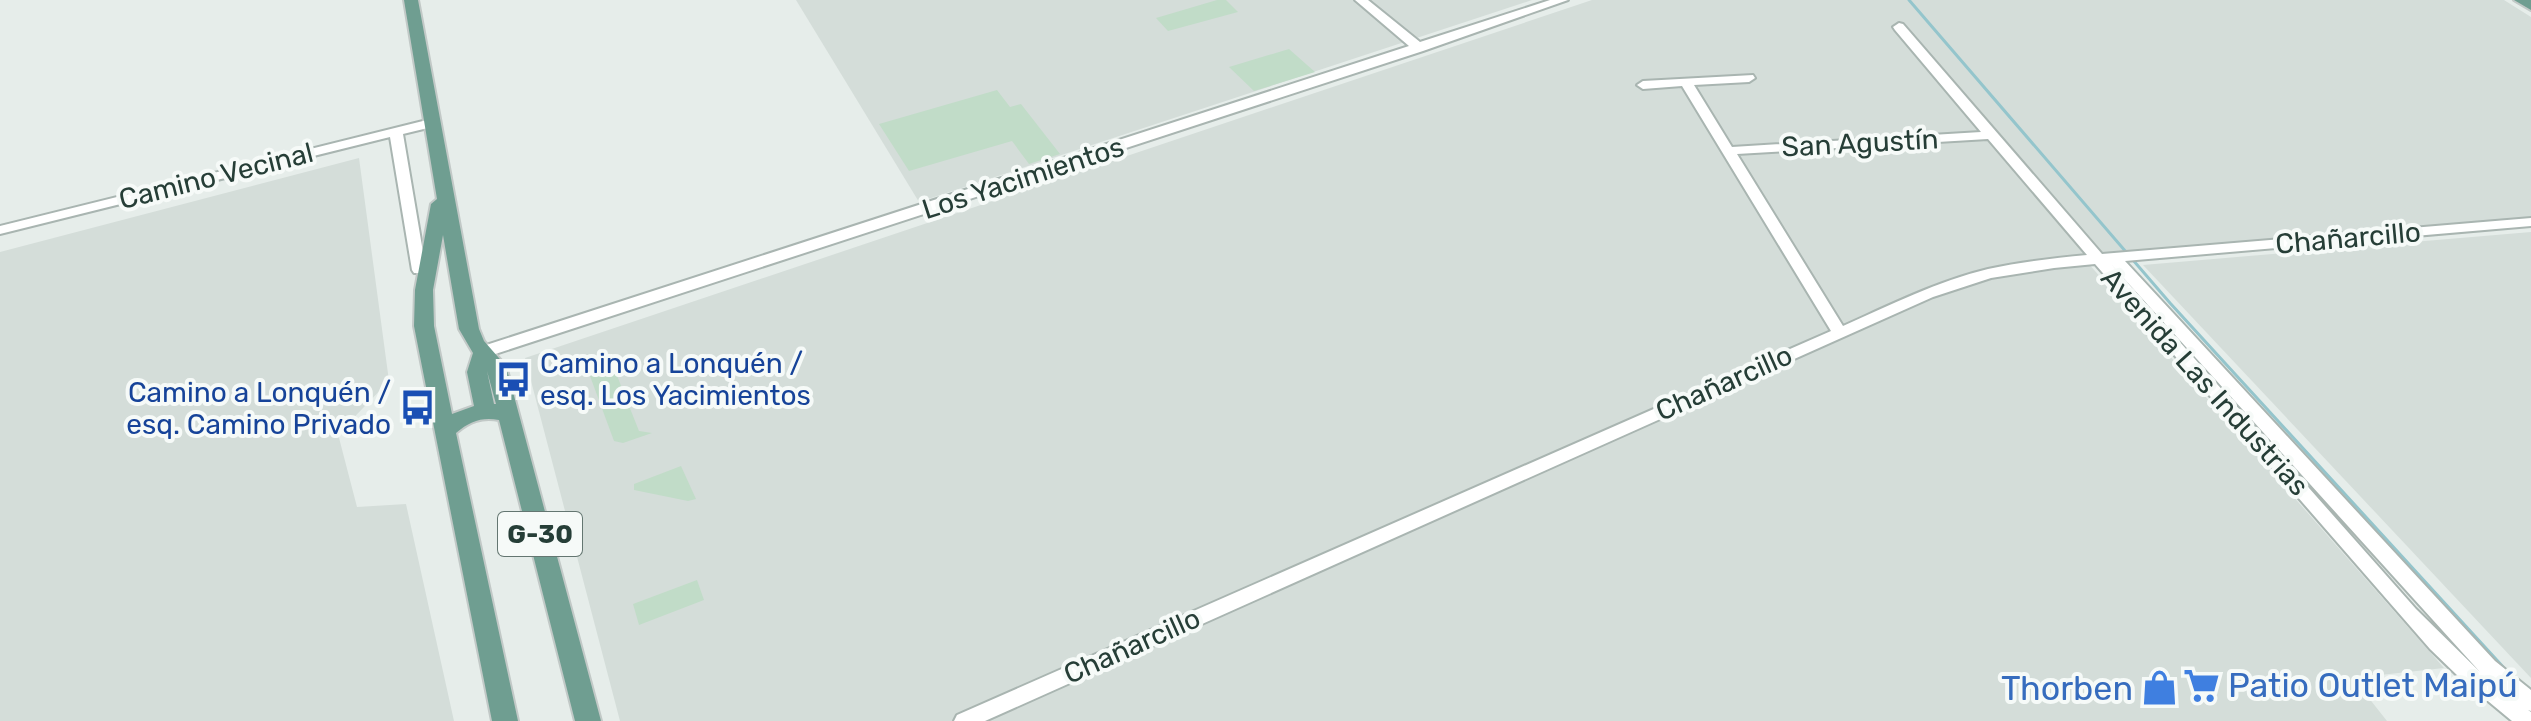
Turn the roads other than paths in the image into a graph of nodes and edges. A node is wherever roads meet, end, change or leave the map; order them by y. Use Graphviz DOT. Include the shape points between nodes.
graph roads {
  1 [pos="411,0"];
  2 [pos="1361,0"];
  3 [pos="1562,0"];
  4 [pos="2521,0"];
  5 [pos="2531,6"];
  6 [pos="1899,27"];
  7 [pos="1419,48"];
  8 [pos="1749,78"];
  9 [pos="1686,82"];
  10 [pos="1643,85"];
  11 [pos="431,123"];
  12 [pos="396,131"];
  13 [pos="1991,135"];
  14 [pos="1728,151"];
  15 [pos="442,185"];
  16 [pos="2531,222"];
  17 [pos="0,230"];
  18 [pos="2118,257"];
  19 [pos="419,270"];
  20 [pos="1839,332"];
  21 [pos="483,352"];
  22 [pos="485,410"];
  23 [pos="509,415"];
  24 [pos="445,431"];
  25 [pos="2397,569"];
  26 [pos="2374,572"];
  27 [pos="2526,709"];
  28 [pos="505,721"];
  29 [pos="588,721"];
  30 [pos="964,721"];
  1 -- 11 [label="main road, G-30"];
  2 -- 7 [label="street"];
  3 -- 7 [label="street, Los Yacimientos"];
  4 -- 5 [label="main road"];
  6 -- 13 [label="street, Avenida Las Industrias"];
  7 -- 21 [label="street, Los Yacimientos"];
  8 -- 9 [label="street"];
  9 -- 10 [label="street"];
  9 -- 14 [label="street"];
  11 -- 12 [label="street, Camino Vecinal"];
  11 -- 15 [label="main road, G-30"];
  12 -- 17 [label="street, Camino Vecinal"];
  12 -- 19 [label="street"];
  13 -- 14 [label="street, San Agustín"];
  13 -- 18 [label="street, Avenida Las Industrias"];
  14 -- 20 [label="street"];
  15 -- 21 [label="main road, G-30" via="469,329"];
  15 -- 24 [label="main road, G-30" via="423,301"];
  16 -- 18 [label="street, Chañarcillo"];
  18 -- 20 [label="street, Chañarcillo" via="1972,278"];
  18 -- 25 [label="street, Avenida Las Industrias"];
  18 -- 26 [label="street, Avenida Las Industrias"];
  20 -- 30 [label="street, Chañarcillo"];
  21 -- 22 [label="main road" via="477,372"];
  21 -- 23 [label="main road, G-30" via="496,366"];
  22 -- 23 [label="main road"];
  22 -- 24 [label="main road" via="460,418"];
  23 -- 29 [label="main road, G-30"];
  24 -- 28 [label="main road, G-30"];
  25 -- 26 [label="street"];
  25 -- 27 [label="street, Avenida Las Industrias"];
  26 -- 27 [label="street, Avenida Las Industrias" via="2468,675"];
}
